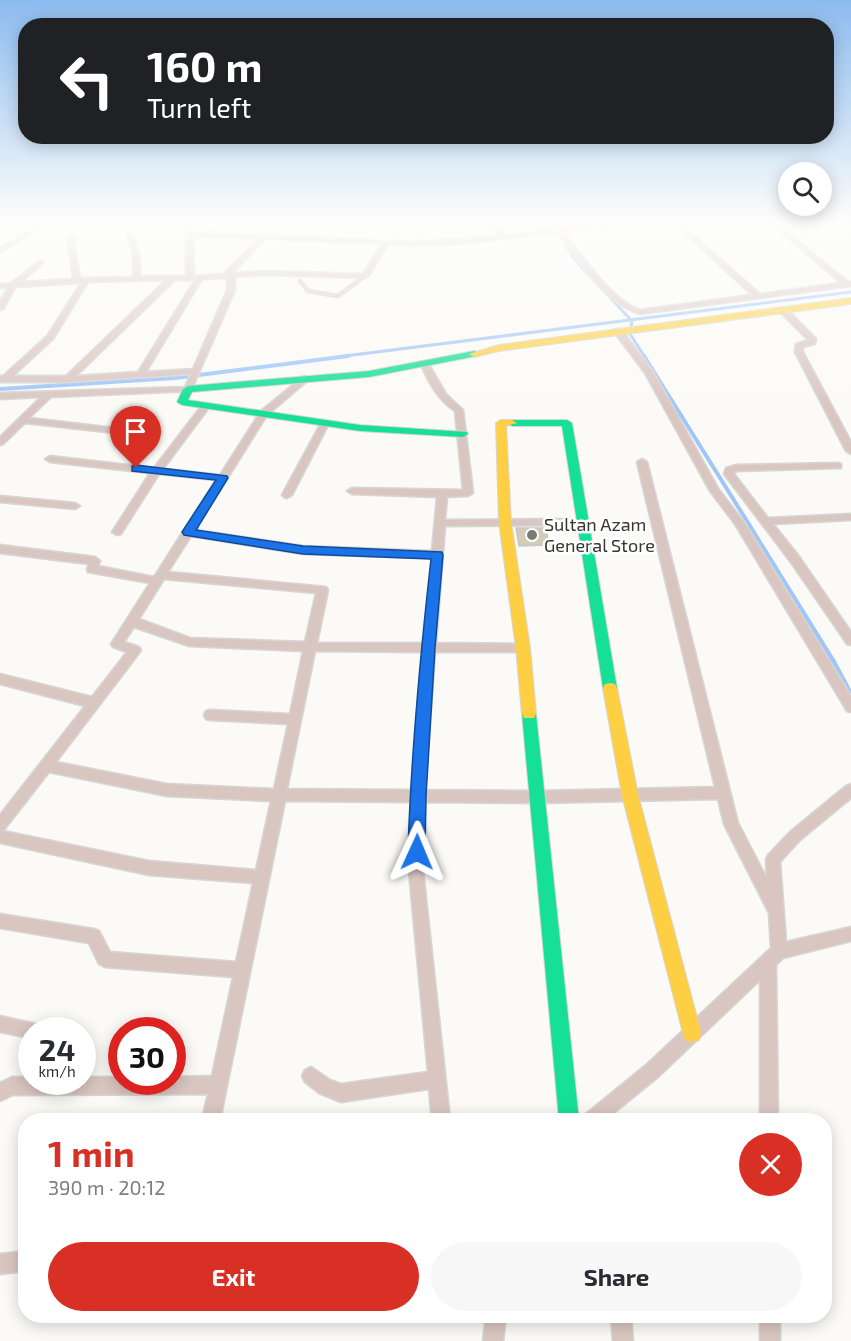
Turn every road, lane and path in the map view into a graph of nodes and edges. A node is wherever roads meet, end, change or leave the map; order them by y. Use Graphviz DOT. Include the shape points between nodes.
graph roads {
  1 [pos="13,285"];
  2 [pos="82,286"];
  3 [pos="165,286"];
  4 [pos="195,286"];
  5 [pos="230,286"];
  6 [pos="304,286"];
  7 [pos="352,286"];
  8 [pos="603,286"];
  9 [pos="746,286"];
  10 [pos="837,286"];
  11 [pos="758,296"];
  12 [pos="851,301"];
  13 [pos="0,308"];
  14 [pos="783,310"];
  15 [pos="618,331"];
  16 [pos="425,365"];
  17 [pos="195,372"];
  18 [pos="140,375"];
  19 [pos="3,379"];
  20 [pos="68,379"];
  21 [pos="304,379"];
  22 [pos="189,386"];
  23 [pos="0,396"];
  24 [pos="47,396"];
  25 [pos="206,406"];
  26 [pos="264,413"];
  27 [pos="22,420"];
  28 [pos="325,423"];
  29 [pos="463,434"];
  30 [pos="140,435"];
  31 [pos="0,442"];
  32 [pos="851,451"];
  33 [pos="50,459"];
  34 [pos="642,462"];
  35 [pos="838,466"];
  36 [pos="157,470"];
  37 [pos="223,478"];
  38 [pos="352,491"];
  39 [pos="442,494"];
  40 [pos="287,495"];
  41 [pos="0,499"];
  42 [pos="75,506"];
  43 [pos="851,517"];
  44 [pos="765,521"];
  45 [pos="505,522"];
  46 [pos="583,522"];
  47 [pos="440,523"];
  48 [pos="117,532"];
  49 [pos="188,532"];
  50 [pos="0,549"];
  51 [pos="437,555"];
  52 [pos="159,578"];
  53 [pos="131,621"];
  54 [pos="851,641"];
  55 [pos="310,647"];
  56 [pos="428,648"];
  57 [pos="523,648"];
  58 [pos="0,679"];
  59 [pos="94,704"];
  60 [pos="851,707"];
  61 [pos="210,715"];
  62 [pos="295,719"];
  63 [pos="46,766"];
  64 [pos="851,790"];
  65 [pos="723,793"];
  66 [pos="279,795"];
  67 [pos="630,795"];
  68 [pos="418,796"];
  69 [pos="538,797"];
  70 [pos="0,826"];
  71 [pos="0,837"];
  72 [pos="262,877"];
  73 [pos="777,913"];
  74 [pos="0,921"];
  75 [pos="851,934"];
  76 [pos="773,957"];
  77 [pos="242,970"];
  78 [pos="0,1024"];
  79 [pos="18,1028"];
  80 [pos="692,1033"];
  81 [pos="311,1076"];
  82 [pos="437,1079"];
  83 [pos="218,1085"];
  84 [pos="0,1092"];
  85 [pos="212,1113"];
  86 [pos="440,1113"];
  87 [pos="568,1113"];
  88 [pos="601,1113"];
  89 [pos="769,1113"];
  90 [pos="18,1262"];
  91 [pos="0,1264"];
  92 [pos="495,1323"];
  93 [pos="622,1323"];
  94 [pos="770,1323"];
  95 [pos="493,1341"];
  96 [pos="623,1341"];
  97 [pos="770,1341"];
  1 -- 13 [label="street"];
  2 -- 19 [label="street" via="50,337"];
  3 -- 20 [label="street"];
  4 -- 18 [label="street"];
  5 -- 17 [label="street"];
  6 -- 7 [label="lane" via="308,291 338,296"];
  8 -- 11 [label="street" via="628,308 640,312"];
  9 -- 11 [label="street"];
  10 -- 11 [label="street"];
  12 -- 14 [label="street"];
  14 -- 15 [label="street"];
  14 -- 32 [label="street" via="812,339 799,346 799,352"];
  15 -- 16 [label="street" via="499,348"];
  15 -- 60 [label="street" via="649,372 715,491 740,522"];
  16 -- 21 [label="street"];
  16 -- 29 [label="street" via="447,403 459,410"];
  17 -- 18 [label="street"];
  17 -- 22 [label="street"];
  18 -- 20 [label="street"];
  19 -- 20 [label="street"];
  21 -- 22 [label="street"];
  21 -- 26 [label="street"];
  22 -- 24 [label="street"];
  22 -- 25 [label="street" via="182,402"];
  23 -- 24 [label="street"];
  24 -- 27 [label="street"];
  25 -- 26 [label="street"];
  25 -- 36 [label="street"];
  26 -- 28 [label="street"];
  26 -- 37 [label="street"];
  27 -- 30 [label="street"];
  27 -- 31 [label="street"];
  28 -- 29 [label="street"];
  28 -- 40 [label="street"];
  29 -- 39 [label="street" via="468,493"];
  33 -- 36 [label="street"];
  34 -- 65 [label="street"];
  35 -- 44 [label="street" via="729,470"];
  36 -- 37 [label="street"];
  36 -- 48 [label="street"];
  37 -- 49 [label="street"];
  38 -- 39 [label="street"];
  39 -- 47 [label="street"];
  41 -- 42 [label="street"];
  43 -- 44 [label="street"];
  44 -- 54 [label="street"];
  45 -- 46 [label="street"];
  45 -- 46 [label="street" via="501,423 567,423"];
  45 -- 47 [label="street"];
  45 -- 57 [label="street"];
  46 -- 67 [label="street"];
  47 -- 51 [label="street"];
  49 -- 51 [label="street" via="303,550"];
  49 -- 52 [label="street"];
  50 -- 52 [label="street" via="95,561 92,569"];
  51 -- 56 [label="street"];
  52 -- 53 [label="street"];
  52 -- 55 [label="street" via="322,590"];
  53 -- 55 [label="street" via="189,642"];
  53 -- 59 [label="street" via="117,644 135,650"];
  55 -- 56 [label="street"];
  55 -- 62 [label="street"];
  56 -- 57 [label="street"];
  56 -- 68 [label="street"];
  57 -- 69 [label="street"];
  58 -- 59 [label="street"];
  59 -- 63 [label="street"];
  61 -- 62 [label="street"];
  62 -- 66 [label="street"];
  63 -- 66 [label="street" via="167,790"];
  63 -- 70 [label="street"];
  64 -- 73 [label="street" via="795,836 773,860"];
  65 -- 67 [label="street"];
  65 -- 73 [label="street" via="731,824"];
  66 -- 68 [label="street"];
  66 -- 72 [label="street"];
  67 -- 69 [label="street"];
  67 -- 80 [label="street"];
  68 -- 69 [label="street"];
  68 -- 82 [label="street" via="416,871"];
  69 -- 87 [label="street"];
  71 -- 72 [label="street" via="149,868"];
  72 -- 77 [label="street"];
  73 -- 76 [label="street"];
  74 -- 77 [label="street" via="93,936 105,959"];
  75 -- 76 [label="street"];
  76 -- 80 [label="street"];
  76 -- 89 [label="street"];
  77 -- 83 [label="street"];
  78 -- 79 [label="street"];
  80 -- 88 [label="street"];
  81 -- 82 [label="street" via="341,1093"];
  82 -- 86 [label="street"];
  83 -- 84 [label="street" via="12,1086"];
  83 -- 85 [label="street"];
  90 -- 91 [label="street"];
  92 -- 95 [label="street"];
  93 -- 96 [label="street"];
  94 -- 97 [label="street"];
}
